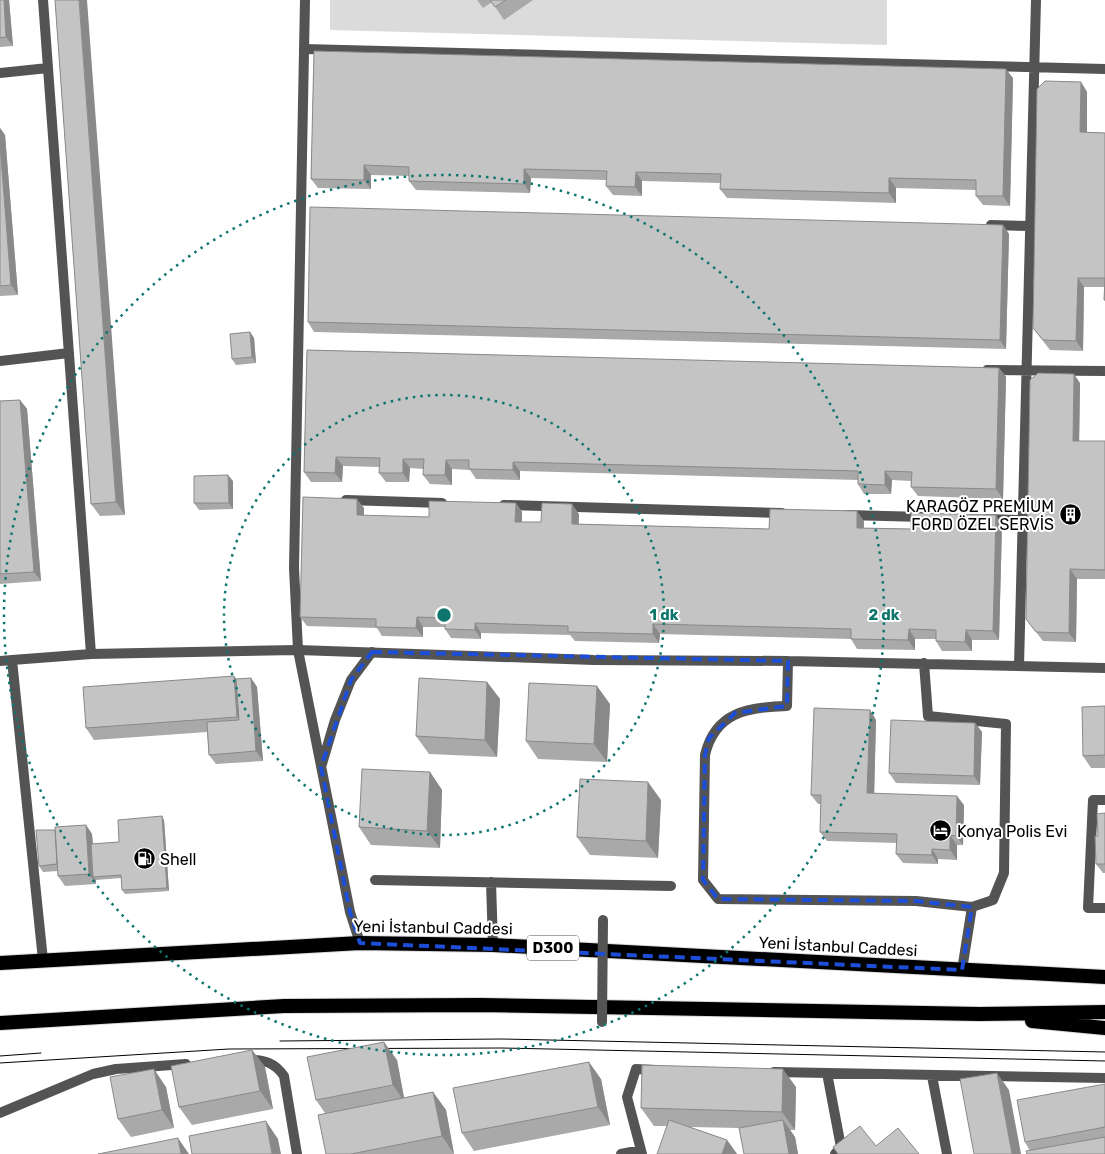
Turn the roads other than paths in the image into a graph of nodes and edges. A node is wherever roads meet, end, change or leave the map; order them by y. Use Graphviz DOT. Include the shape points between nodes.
graph roads {
  1 [pos="43,0"];
  2 [pos="305,0"];
  3 [pos="1036,0"];
  4 [pos="304,49"];
  5 [pos="48,68"];
  6 [pos="1034,68"];
  7 [pos="1105,69"];
  8 [pos="0,73"];
  9 [pos="980,225"];
  10 [pos="1030,226"];
  11 [pos="69,353"];
  12 [pos="0,361"];
  13 [pos="976,369"];
  14 [pos="1026,370"];
  15 [pos="1105,371"];
  16 [pos="335,500"];
  17 [pos="454,503"];
  18 [pos="494,504"];
  19 [pos="793,513"];
  20 [pos="833,514"];
  21 [pos="933,517"];
  22 [pos="972,518"];
  23 [pos="1022,520"];
  24 [pos="298,650"];
  25 [pos="372,652"];
  26 [pos="91,654"];
  27 [pos="12,660"];
  28 [pos="0,661"];
  29 [pos="788,661"];
  30 [pos="924,663"];
  31 [pos="1018,666"];
  32 [pos="1105,668"];
  33 [pos="321,767"];
  34 [pos="1105,800"];
  35 [pos="375,880"];
  36 [pos="491,882"];
  37 [pos="671,886"];
  38 [pos="972,907"];
  39 [pos="1105,908"];
  40 [pos="603,920"];
  41 [pos="360,943"];
  42 [pos="493,945"];
  43 [pos="43,960"];
  44 [pos="0,963"];
  45 [pos="962,970"];
  46 [pos="1104,977"];
  47 [pos="1105,1012"];
  48 [pos="979,1014"];
  49 [pos="602,1022"];
  50 [pos="0,1024"];
  51 [pos="1105,1028"];
  52 [pos="233,1061"];
  53 [pos="194,1064"];
  54 [pos="664,1070"];
  55 [pos="760,1072"];
  56 [pos="827,1073"];
  57 [pos="932,1076"];
  58 [pos="1105,1078"];
  59 [pos="0,1113"];
  60 [pos="641,1152"];
  61 [pos="297,1154"];
  62 [pos="621,1154"];
  63 [pos="835,1154"];
  64 [pos="947,1154"];
  1 -- 5 [label="street"];
  2 -- 4 [label="street"];
  3 -- 6 [label="street"];
  4 -- 6 [label="street"];
  4 -- 24 [label="street" via="306,209 300,499 294,568"];
  5 -- 8 [label="street"];
  5 -- 11 [label="street"];
  6 -- 7 [label="street"];
  6 -- 10 [label="street"];
  9 -- 10 [label="street"];
  10 -- 14 [label="street"];
  11 -- 12 [label="street"];
  11 -- 26 [label="street"];
  13 -- 14 [label="street"];
  14 -- 15 [label="street"];
  14 -- 23 [label="street"];
  16 -- 17 [label="street"];
  18 -- 19 [label="street"];
  20 -- 21 [label="street"];
  22 -- 23 [label="street"];
  23 -- 31 [label="street"];
  24 -- 25 [label="street"];
  24 -- 26 [label="street"];
  24 -- 33 [label="street"];
  25 -- 29 [label="street" via="594,660"];
  25 -- 33 [label="street" via="351,680"];
  26 -- 27 [label="street"];
  27 -- 28 [label="street"];
  27 -- 43 [label="street"];
  29 -- 30 [label="street"];
  29 -- 38 [label="street" via="787,706 735,713 709,738 705,755 703,880 710,891 718,899 916,901"];
  30 -- 31 [label="street"];
  30 -- 38 [label="street" via="928,716 1006,724 1004,873 993,900"];
  31 -- 32 [label="street"];
  33 -- 41 [label="street" via="350,912"];
  34 -- 39 [label="street" via="1093,800 1088,908"];
  35 -- 36 [label="street"];
  36 -- 37 [label="street"];
  36 -- 42 [label="street"];
  38 -- 45 [label="street"];
  40 -- 49 [label="street, bridge"];
  41 -- 42 [label="highway, Yeni İstanbul Caddesi / D300"];
  41 -- 43 [label="highway, Yeni İstanbul Caddesi / D300"];
  42 -- 45 [label="highway, Yeni İstanbul Caddesi / D300"];
  43 -- 44 [label="highway, Yeni İstanbul Caddesi / D300"];
  45 -- 46 [label="highway, Yeni İstanbul Caddesi / D300"];
  47 -- 48 [label="highway"];
  48 -- 50 [label="highway" via="480,1005 284,1006"];
  48 -- 51 [label="highway"];
  52 -- 61 [label="street" via="269,1062 278,1067 284,1076"];
  53 -- 59 [label="street" via="116,1069 93,1074"];
  54 -- 60 [label="street" via="636,1069 627,1097"];
  55 -- 56 [label="street"];
  56 -- 57 [label="street"];
  56 -- 63 [label="street" via="841,1147"];
  57 -- 58 [label="street"];
  57 -- 64 [label="street"];
  60 -- 62 [label="street"];
}
